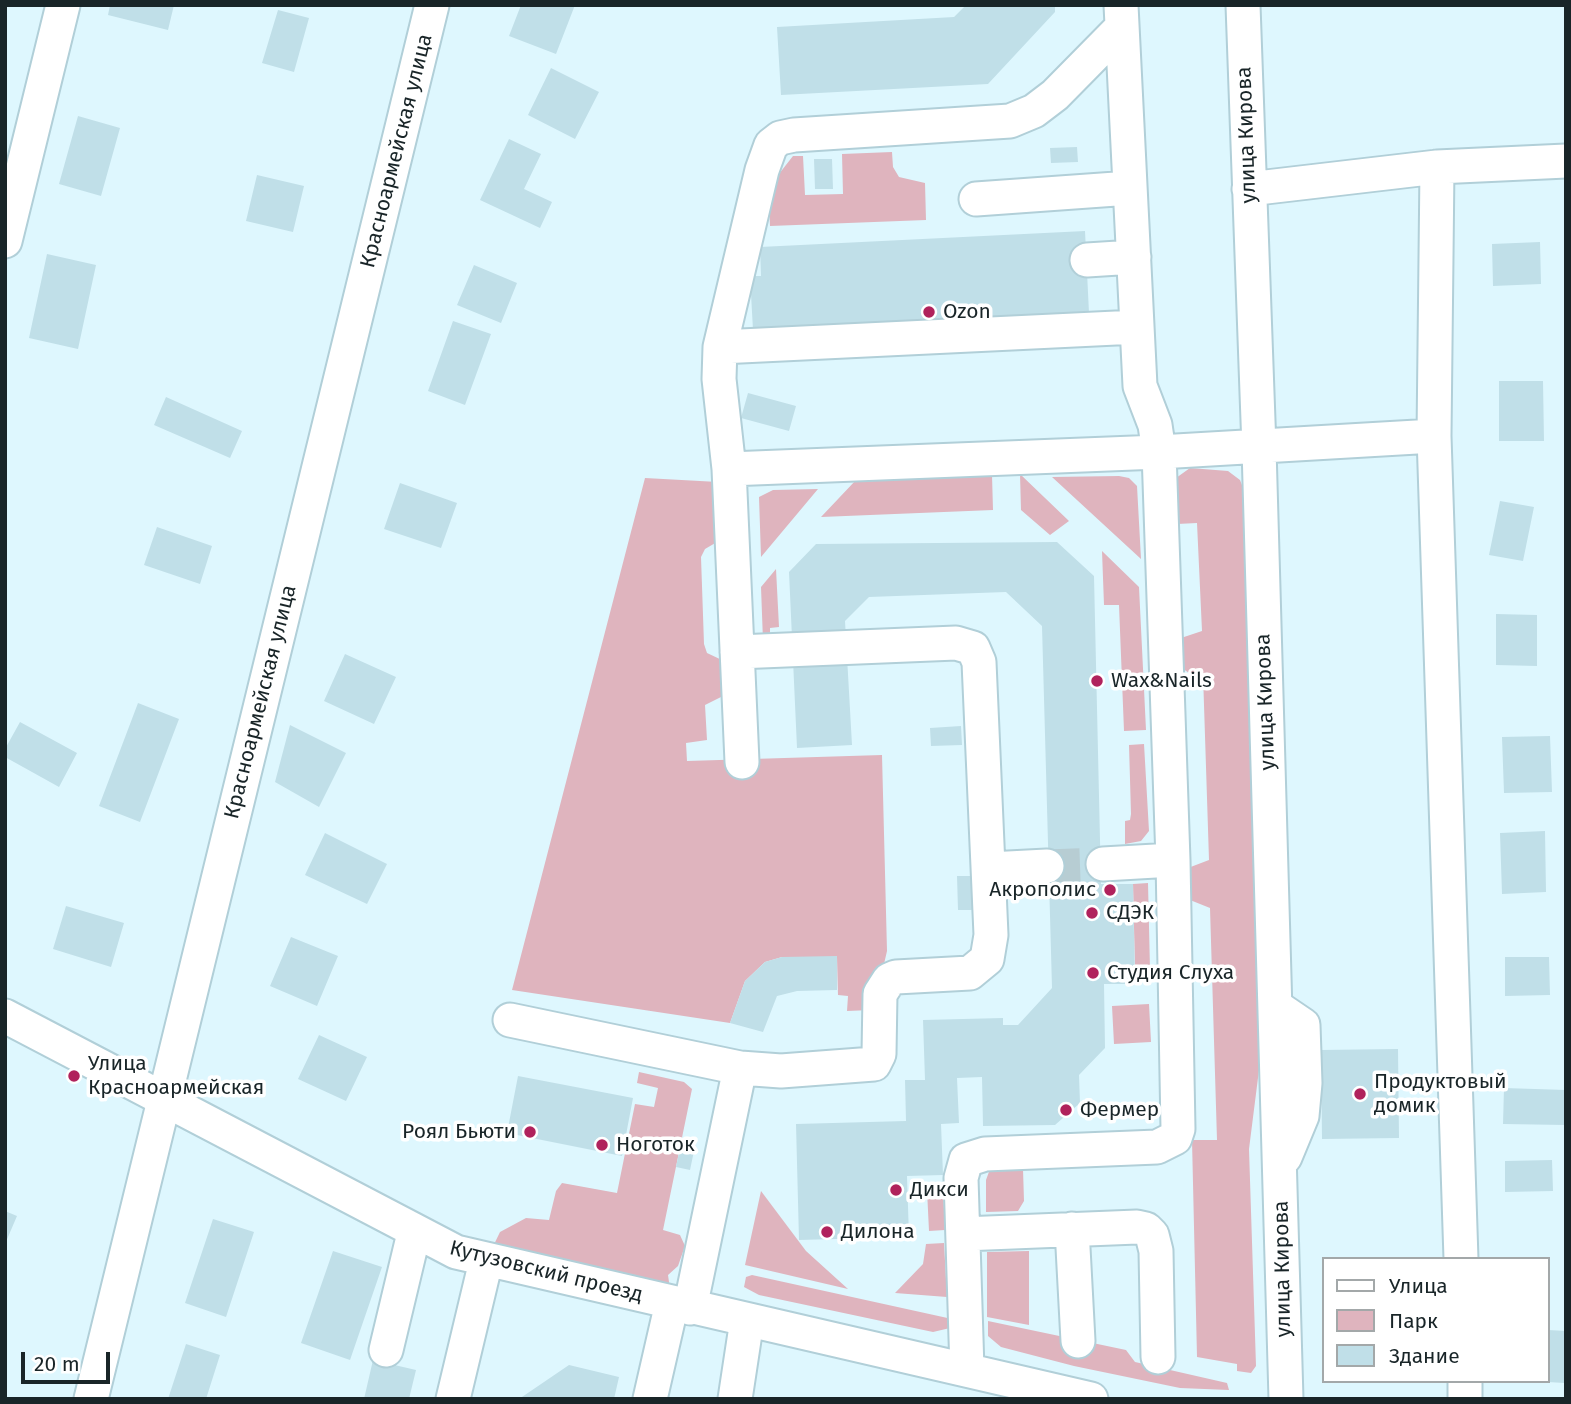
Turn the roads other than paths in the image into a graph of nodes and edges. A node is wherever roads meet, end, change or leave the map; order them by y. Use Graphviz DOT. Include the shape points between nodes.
graph roads {
  1 [pos="63,5"];
  2 [pos="432,5"];
  3 [pos="1243,5"];
  4 [pos="1122,16"];
  5 [pos="1566,161"];
  6 [pos="1437,167"];
  7 [pos="1130,188"];
  8 [pos="1249,189"];
  9 [pos="976,199"];
  10 [pos="5,241"];
  11 [pos="1134,257"];
  12 [pos="1087,260"];
  13 [pos="1137,327"];
  14 [pos="720,347"];
  15 [pos="1434,436"];
  16 [pos="1259,448"];
  17 [pos="1159,452"];
  18 [pos="729,469"];
  19 [pos="737,652"];
  20 [pos="742,761"];
  21 [pos="1173,860"];
  22 [pos="1103,864"];
  23 [pos="1047,866"];
  24 [pos="989,869"];
  25 [pos="5,1016"];
  26 [pos="510,1020"];
  27 [pos="740,1068"];
  28 [pos="163,1101"];
  29 [pos="1072,1229"];
  30 [pos="414,1233"];
  31 [pos="963,1234"];
  32 [pos="1461,1257"];
  33 [pos="486,1261"];
  34 [pos="681,1306"];
  35 [pos="747,1320"];
  36 [pos="1078,1341"];
  37 [pos="386,1350"];
  38 [pos="1158,1357"];
  39 [pos="967,1370"];
  40 [pos="1005,1389"];
  41 [pos="91,1399"];
  42 [pos="453,1399"];
  43 [pos="650,1399"];
  44 [pos="735,1399"];
  45 [pos="1091,1399"];
  46 [pos="1286,1399"];
  1 -- 10 [label="street"];
  2 -- 28 [label="street, Красноармейская улица"];
  3 -- 8 [label="street, улица Кирова"];
  4 -- 7 [label="street"];
  4 -- 14 [label="street" via="1055,95 1010,121 794,135 775,141 762,170"];
  5 -- 6 [label="street"];
  6 -- 8 [label="street"];
  6 -- 15 [label="street"];
  7 -- 9 [label="street"];
  7 -- 11 [label="street"];
  8 -- 16 [label="street, улица Кирова"];
  11 -- 12 [label="street"];
  11 -- 13 [label="street"];
  13 -- 14 [label="street"];
  13 -- 17 [label="street" via="1140,386 1156,425"];
  14 -- 18 [label="street"];
  15 -- 16 [label="street"];
  15 -- 32 [label="street"];
  16 -- 17 [label="street"];
  16 -- 46 [label="street, улица Кирова"];
  17 -- 18 [label="street"];
  17 -- 21 [label="street"];
  18 -- 19 [label="street"];
  19 -- 20 [label="street"];
  19 -- 24 [label="street" via="956,643 973,648 979,662"];
  21 -- 22 [label="street"];
  21 -- 31 [label="street" via="1180,1118 1175,1138 1157,1147 966,1160 961,1168"];
  23 -- 24 [label="street"];
  24 -- 27 [label="street" via="987,959 970,973 889,980 880,994 879,1054 874,1064 793,1070"];
  25 -- 28 [label="street, Кутузовский проезд"];
  26 -- 27 [label="street"];
  27 -- 34 [label="street"];
  28 -- 30 [label="street, Кутузовский проезд"];
  28 -- 41 [label="street, Красноармейская улица"];
  29 -- 31 [label="street"];
  29 -- 36 [label="street"];
  29 -- 38 [label="street" via="1137,1227 1152,1235"];
  30 -- 33 [label="street, Кутузовский проезд"];
  30 -- 37 [label="street"];
  31 -- 39 [label="street"];
  33 -- 34 [label="street, Кутузовский проезд"];
  33 -- 42 [label="street"];
  34 -- 35 [label="street, Кутузовский проезд"];
  34 -- 43 [label="street"];
  35 -- 39 [label="street, Кутузовский проезд"];
  35 -- 44 [label="street"];
  39 -- 40 [label="street, Кутузовский проезд"];
  40 -- 45 [label="street, Кутузовский проезд"];
}
